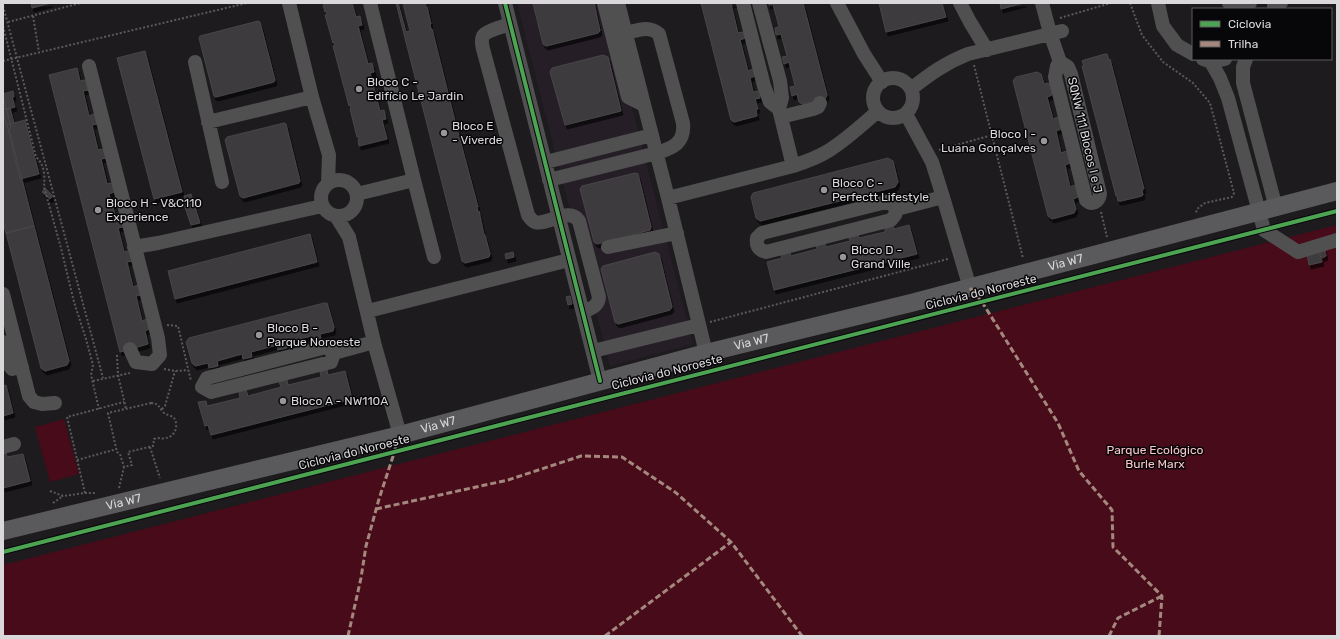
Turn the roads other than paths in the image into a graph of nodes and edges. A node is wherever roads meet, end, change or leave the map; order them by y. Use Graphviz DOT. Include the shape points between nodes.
graph roads {
  1 [pos="289,3"];
  2 [pos="370,3"];
  3 [pos="505,3"];
  4 [pos="604,3"];
  5 [pos="618,3"];
  6 [pos="743,3"];
  7 [pos="759,3"];
  8 [pos="837,3"];
  9 [pos="960,3"];
  10 [pos="1042,3"];
  11 [pos="1158,3"];
  12 [pos="1229,3"];
  13 [pos="1250,3"];
  14 [pos="510,24"];
  15 [pos="1056,32"];
  16 [pos="626,33"];
  17 [pos="987,50"];
  18 [pos="1192,53"];
  19 [pos="1246,60"];
  20 [pos="1207,61"];
  21 [pos="195,62"];
  22 [pos="89,66"];
  23 [pos="882,82"];
  24 [pos="911,89"];
  25 [pos="312,97"];
  26 [pos="820,103"];
  27 [pos="644,105"];
  28 [pos="878,111"];
  29 [pos="780,113"];
  30 [pos="906,114"];
  31 [pos="208,122"];
  32 [pos="652,135"];
  33 [pos="657,153"];
  34 [pos="329,155"];
  35 [pos="546,162"];
  36 [pos="793,166"];
  37 [pos="414,180"];
  38 [pos="550,180"];
  39 [pos="222,182"];
  40 [pos="328,183"];
  41 [pos="354,189"];
  42 [pos="1337,191"];
  43 [pos="943,197"];
  44 [pos="668,198"];
  45 [pos="1098,201"];
  46 [pos="322,206"];
  47 [pos="354,208"];
  48 [pos="1276,208"];
  49 [pos="897,209"];
  50 [pos="1259,213"];
  51 [pos="336,216"];
  52 [pos="558,217"];
  53 [pos="676,233"];
  54 [pos="349,237"];
  55 [pos="1337,240"];
  56 [pos="134,247"];
  57 [pos="608,247"];
  58 [pos="434,257"];
  59 [pos="569,260"];
  60 [pos="970,288"];
  61 [pos="3,294"];
  62 [pos="368,310"];
  63 [pos="583,312"];
  64 [pos="699,325"];
  65 [pos="3,342"];
  66 [pos="374,342"];
  67 [pos="130,349"];
  68 [pos="593,351"];
  69 [pos="706,353"];
  70 [pos="22,367"];
  71 [pos="600,381"];
  72 [pos="202,387"];
  73 [pos="54,403"];
  74 [pos="400,436"];
  75 [pos="3,531"];
  1 -- 25 [label="street"];
  2 -- 37 [label="street"];
  3 -- 14 [label="street"];
  4 -- 27 [label="street" via="628,97"];
  5 -- 16 [label="street"];
  6 -- 29 [label="street" via="764,86 770,102"];
  7 -- 29 [label="street" via="780,81"];
  8 -- 23 [label="street"];
  9 -- 17 [label="street"];
  10 -- 15 [label="street"];
  11 -- 18 [label="street" via="1163,26 1177,45"];
  12 -- 13 [label="street"];
  14 -- 35 [label="street"];
  14 -- 52 [label="street" via="483,36 483,49 528,216 540,222"];
  15 -- 17 [label="street"];
  15 -- 45 [label="street, SQNW 111 Blocos I e J" via="1060,62 1056,77 1086,200 1092,203"];
  16 -- 27 [label="street"];
  16 -- 33 [label="street" via="648,29 659,34 683,123 684,132 681,139 669,149"];
  17 -- 24 [label="street" via="941,66"];
  19 -- 48 [label="street" via="1243,83"];
  20 -- 50 [label="street" via="1220,78 1228,98"];
  21 -- 31 [label="street"];
  22 -- 56 [label="street"];
  23 -- 24 [label="street" via="898,79"];
  23 -- 28 [label="street" via="874,92"];
  24 -- 30 [label="street" via="912,105"];
  25 -- 31 [label="street"];
  25 -- 34 [label="street"];
  26 -- 29 [label="street" via="813,109"];
  27 -- 32 [label="street"];
  28 -- 30 [label="street" via="892,118"];
  28 -- 36 [label="street" via="828,152"];
  29 -- 36 [label="street"];
  30 -- 43 [label="street" via="932,162"];
  31 -- 39 [label="street"];
  32 -- 33 [label="street"];
  32 -- 35 [label="street"];
  33 -- 38 [label="street"];
  33 -- 44 [label="street"];
  34 -- 40 [label="street"];
  34 -- 41 [label="street"];
  35 -- 38 [label="street"];
  36 -- 44 [label="street"];
  37 -- 41 [label="street"];
  37 -- 58 [label="street"];
  38 -- 52 [label="street"];
  40 -- 41 [label="street" via="339,179"];
  40 -- 46 [label="street" via="321,193"];
  41 -- 47 [label="street" via="357,199"];
  42 -- 48 [label="main road, Via W7"];
  43 -- 49 [label="street"];
  43 -- 60 [label="street"];
  44 -- 53 [label="street"];
  46 -- 51 [label="street"];
  46 -- 56 [label="street"];
  47 -- 51 [label="street" via="346,215"];
  47 -- 54 [label="street"];
  48 -- 50 [label="main road, Via W7"];
  49 -- 49 [label="street" via="886,202 762,233 757,238 757,246 766,252 891,220"];
  50 -- 55 [label="street" via="1264,230 1298,252"];
  50 -- 60 [label="main road, Via W7"];
  51 -- 54 [label="street"];
  52 -- 59 [label="street"];
  52 -- 63 [label="street" via="571,216 579,221 599,297 599,302 595,306"];
  53 -- 57 [label="street"];
  53 -- 64 [label="street"];
  54 -- 62 [label="street"];
  56 -- 67 [label="street" via="158,338 160,355 152,364 136,362"];
  59 -- 62 [label="street"];
  59 -- 63 [label="street"];
  60 -- 69 [label="main road, Via W7"];
  61 -- 70 [label="street"];
  62 -- 66 [label="street"];
  63 -- 68 [label="street"];
  64 -- 68 [label="street"];
  64 -- 69 [label="street"];
  65 -- 70 [label="street" via="8,364 12,368"];
  66 -- 72 [label="street" via="334,353 326,347 207,378"];
  66 -- 74 [label="street"];
  68 -- 71 [label="street"];
  69 -- 71 [label="main road, Via W7"];
  70 -- 73 [label="street" via="29,396 34,402"];
  71 -- 74 [label="main road, Via W7"];
  74 -- 75 [label="main road, Via W7"];
}
